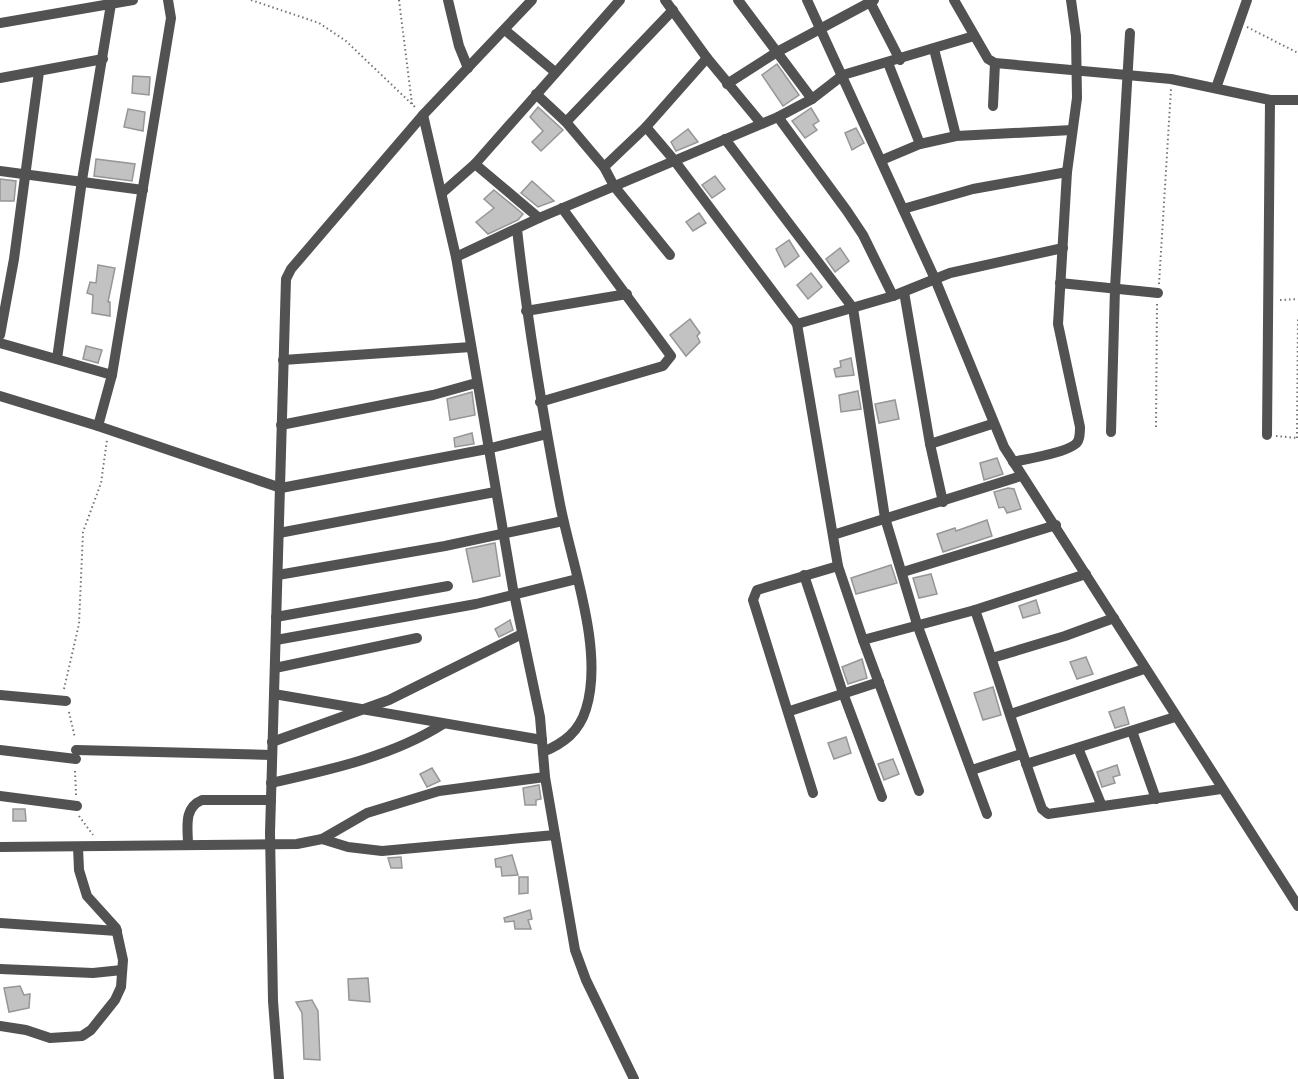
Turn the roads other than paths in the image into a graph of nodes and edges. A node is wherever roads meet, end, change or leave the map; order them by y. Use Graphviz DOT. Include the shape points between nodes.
graph roads {
  1 [pos="134,0"];
  2 [pos="168,0"];
  3 [pos="448,0"];
  4 [pos="532,0"];
  5 [pos="620,0"];
  6 [pos="665,0"];
  7 [pos="738,0"];
  8 [pos="807,0"];
  9 [pos="954,0"];
  10 [pos="1071,0"];
  11 [pos="1247,0"];
  12 [pos="872,1"];
  13 [pos="111,4"];
  14 [pos="673,10"];
  15 [pos="0,22"];
  16 [pos="821,29"];
  17 [pos="505,30"];
  18 [pos="1130,33"];
  19 [pos="974,36"];
  20 [pos="934,49"];
  21 [pos="777,52"];
  22 [pos="707,58"];
  23 [pos="103,59"];
  24 [pos="900,60"];
  25 [pos="888,63"];
  26 [pos="995,63"];
  27 [pos="468,68"];
  28 [pos="1077,71"];
  29 [pos="39,72"];
  30 [pos="555,72"];
  31 [pos="843,75"];
  32 [pos="1127,76"];
  33 [pos="0,78"];
  34 [pos="727,84"];
  35 [pos="1216,88"];
  36 [pos="536,94"];
  37 [pos="812,99"];
  38 [pos="1270,100"];
  39 [pos="1298,100"];
  40 [pos="993,106"];
  41 [pos="423,115"];
  42 [pos="778,117"];
  43 [pos="566,122"];
  44 [pos="760,122"];
  45 [pos="646,127"];
  46 [pos="1072,130"];
  47 [pos="956,136"];
  48 [pos="725,139"];
  49 [pos="920,144"];
  50 [pos="674,160"];
  51 [pos="882,160"];
  52 [pos="475,164"];
  53 [pos="604,167"];
  54 [pos="0,171"];
  55 [pos="24,172"];
  56 [pos="1067,172"];
  57 [pos="81,180"];
  58 [pos="614,186"];
  59 [pos="143,190"];
  60 [pos="442,194"];
  61 [pos="562,208"];
  62 [pos="903,209"];
  63 [pos="539,218"];
  64 [pos="517,229"];
  65 [pos="1063,248"];
  66 [pos="670,255"];
  67 [pos="456,257"];
  68 [pos="935,279"];
  69 [pos="1060,283"];
  70 [pos="1114,288"];
  71 [pos="1158,292"];
  72 [pos="627,294"];
  73 [pos="899,294"];
  74 [pos="853,308"];
  75 [pos="526,311"];
  76 [pos="797,324"];
  77 [pos="0,335"];
  78 [pos="0,343"];
  79 [pos="471,347"];
  80 [pos="57,359"];
  81 [pos="283,360"];
  82 [pos="112,375"];
  83 [pos="477,383"];
  84 [pos="0,396"];
  85 [pos="540,402"];
  86 [pos="992,424"];
  87 [pos="281,425"];
  88 [pos="104,427"];
  89 [pos="1111,432"];
  90 [pos="546,434"];
  91 [pos="1267,435"];
  92 [pos="930,444"];
  93 [pos="487,449"];
  94 [pos="1013,462"];
  95 [pos="1021,476"];
  96 [pos="281,488"];
  97 [pos="495,492"];
  98 [pos="943,502"];
  99 [pos="885,518"];
  100 [pos="563,521"];
  101 [pos="1056,525"];
  102 [pos="279,533"];
  103 [pos="502,533"];
  104 [pos="833,535"];
  105 [pos="838,566"];
  106 [pos="903,572"];
  107 [pos="1086,574"];
  108 [pos="278,575"];
  109 [pos="804,575"];
  110 [pos="578,579"];
  111 [pos="448,586"];
  112 [pos="514,594"];
  113 [pos="975,610"];
  114 [pos="276,617"];
  115 [pos="1114,618"];
  116 [pos="917,624"];
  117 [pos="522,634"];
  118 [pos="417,638"];
  119 [pos="276,640"];
  120 [pos="863,640"];
  121 [pos="992,658"];
  122 [pos="275,668"];
  123 [pos="1144,669"];
  124 [pos="879,682"];
  125 [pos="843,693"];
  126 [pos="274,694"];
  127 [pos="0,695"];
  128 [pos="66,701"];
  129 [pos="363,710"];
  130 [pos="790,711"];
  131 [pos="1011,714"];
  132 [pos="1175,717"];
  133 [pos="443,724"];
  134 [pos="1132,731"];
  135 [pos="542,740"];
  136 [pos="273,742"];
  137 [pos="1078,748"];
  138 [pos="0,750"];
  139 [pos="543,752"];
  140 [pos="272,755"];
  141 [pos="1024,759"];
  142 [pos="972,770"];
  143 [pos="545,777"];
  144 [pos="271,783"];
  145 [pos="1221,789"];
  146 [pos="919,791"];
  147 [pos="813,793"];
  148 [pos="0,796"];
  149 [pos="882,797"];
  150 [pos="1156,799"];
  151 [pos="271,800"];
  152 [pos="1101,804"];
  153 [pos="77,806"];
  154 [pos="987,814"];
  155 [pos="555,836"];
  156 [pos="322,839"];
  157 [pos="270,844"];
  158 [pos="188,845"];
  159 [pos="78,847"];
  160 [pos="0,848"];
  161 [pos="1298,906"];
  162 [pos="0,923"];
  163 [pos="117,931"];
  164 [pos="0,969"];
  165 [pos="122,970"];
  166 [pos="0,1026"];
  167 [pos="279,1079"];
  168 [pos="634,1079"];
  1 -- 13 [label="street"];
  2 -- 59 [label="street" via="171,18"];
  3 -- 27 [label="street"];
  4 -- 17 [label="street"];
  5 -- 30 [label="street"];
  6 -- 14 [label="street"];
  7 -- 21 [label="street"];
  8 -- 16 [label="street"];
  9 -- 19 [label="street"];
  10 -- 28 [label="street"];
  11 -- 35 [label="street"];
  12 -- 16 [label="street"];
  12 -- 24 [label="street"];
  13 -- 15 [label="street"];
  13 -- 23 [label="street"];
  14 -- 22 [label="street"];
  14 -- 43 [label="street"];
  16 -- 21 [label="street"];
  16 -- 31 [label="street"];
  17 -- 27 [label="street"];
  17 -- 30 [label="street"];
  18 -- 32 [label="street"];
  19 -- 20 [label="street"];
  19 -- 26 [label="street" via="988,59"];
  20 -- 24 [label="street"];
  20 -- 47 [label="street"];
  21 -- 34 [label="street"];
  21 -- 37 [label="street"];
  22 -- 34 [label="street"];
  22 -- 45 [label="street"];
  23 -- 29 [label="street"];
  23 -- 57 [label="street"];
  24 -- 25 [label="street"];
  25 -- 31 [label="street"];
  25 -- 49 [label="street"];
  26 -- 28 [label="street"];
  26 -- 40 [label="street"];
  27 -- 41 [label="street"];
  28 -- 32 [label="street"];
  28 -- 46 [label="street"];
  29 -- 33 [label="street"];
  29 -- 55 [label="street"];
  30 -- 36 [label="street"];
  31 -- 37 [label="street"];
  31 -- 51 [label="street"];
  32 -- 35 [label="street"];
  32 -- 70 [label="street"];
  34 -- 44 [label="street"];
  35 -- 38 [label="street"];
  36 -- 43 [label="street"];
  36 -- 52 [label="street"];
  37 -- 42 [label="street"];
  38 -- 39 [label="street"];
  38 -- 91 [label="street"];
  41 -- 60 [label="street"];
  41 -- 81 [label="street" via="285,279"];
  42 -- 44 [label="street"];
  42 -- 73 [label="street" via="857,227"];
  43 -- 53 [label="street"];
  44 -- 48 [label="street"];
  45 -- 50 [label="street"];
  45 -- 53 [label="street"];
  46 -- 47 [label="street"];
  46 -- 56 [label="street"];
  47 -- 49 [label="street"];
  48 -- 50 [label="street"];
  48 -- 74 [label="street"];
  49 -- 51 [label="street"];
  50 -- 58 [label="street"];
  50 -- 76 [label="street"];
  51 -- 62 [label="street"];
  52 -- 60 [label="street"];
  52 -- 63 [label="street"];
  53 -- 58 [label="street"];
  54 -- 55 [label="street"];
  55 -- 57 [label="street"];
  55 -- 77 [label="street"];
  56 -- 62 [label="street" via="973,189"];
  56 -- 65 [label="street"];
  57 -- 59 [label="street"];
  57 -- 80 [label="street"];
  58 -- 61 [label="street"];
  58 -- 66 [label="street"];
  59 -- 82 [label="street"];
  60 -- 67 [label="street"];
  61 -- 63 [label="street"];
  61 -- 72 [label="street"];
  62 -- 68 [label="street"];
  63 -- 64 [label="street"];
  64 -- 67 [label="street"];
  64 -- 75 [label="street"];
  65 -- 68 [label="street"];
  65 -- 69 [label="street"];
  67 -- 79 [label="street"];
  68 -- 73 [label="street"];
  68 -- 86 [label="street"];
  69 -- 70 [label="street"];
  69 -- 94 [label="street" via="1058,324 1080,427 1079,439 1067,449"];
  70 -- 71 [label="street"];
  70 -- 89 [label="street"];
  72 -- 75 [label="street"];
  72 -- 85 [label="street" via="668,349 669,361"];
  73 -- 74 [label="street"];
  73 -- 92 [label="street"];
  74 -- 76 [label="street"];
  74 -- 99 [label="street"];
  75 -- 85 [label="street"];
  76 -- 104 [label="street"];
  78 -- 80 [label="street"];
  79 -- 81 [label="street"];
  79 -- 83 [label="street"];
  80 -- 82 [label="street"];
  81 -- 87 [label="street"];
  82 -- 88 [label="street"];
  83 -- 87 [label="street"];
  83 -- 93 [label="street"];
  84 -- 88 [label="street"];
  85 -- 90 [label="street"];
  86 -- 92 [label="street"];
  86 -- 94 [label="street"];
  87 -- 96 [label="street"];
  88 -- 96 [label="street"];
  90 -- 93 [label="street"];
  90 -- 100 [label="street"];
  92 -- 98 [label="street"];
  93 -- 96 [label="street"];
  93 -- 97 [label="street"];
  94 -- 95 [label="street"];
  95 -- 98 [label="street"];
  95 -- 101 [label="street"];
  96 -- 102 [label="street"];
  97 -- 102 [label="street"];
  97 -- 103 [label="street"];
  98 -- 99 [label="street"];
  99 -- 104 [label="street"];
  99 -- 106 [label="street"];
  100 -- 103 [label="street"];
  100 -- 110 [label="street"];
  101 -- 106 [label="street"];
  101 -- 107 [label="street"];
  102 -- 108 [label="street"];
  103 -- 108 [label="street"];
  103 -- 112 [label="street"];
  104 -- 105 [label="street"];
  105 -- 109 [label="street"];
  105 -- 120 [label="street"];
  106 -- 116 [label="street"];
  107 -- 113 [label="street"];
  107 -- 115 [label="street"];
  108 -- 114 [label="street"];
  109 -- 125 [label="street"];
  109 -- 130 [label="street" via="757,590 753,600"];
  110 -- 112 [label="street"];
  110 -- 139 [label="street" via="591,664 586,710 569,738"];
  111 -- 114 [label="street"];
  112 -- 117 [label="street"];
  112 -- 119 [label="street"];
  113 -- 116 [label="street"];
  113 -- 121 [label="street"];
  114 -- 119 [label="street"];
  115 -- 121 [label="street"];
  115 -- 123 [label="street"];
  116 -- 120 [label="street"];
  116 -- 142 [label="street"];
  117 -- 129 [label="street"];
  117 -- 135 [label="street"];
  118 -- 122 [label="street"];
  119 -- 122 [label="street"];
  120 -- 124 [label="street"];
  121 -- 131 [label="street"];
  122 -- 126 [label="street"];
  123 -- 131 [label="street"];
  123 -- 132 [label="street"];
  124 -- 125 [label="street"];
  124 -- 146 [label="street"];
  125 -- 130 [label="street"];
  125 -- 149 [label="street"];
  126 -- 129 [label="street"];
  126 -- 136 [label="street"];
  127 -- 128 [label="street"];
  129 -- 133 [label="street"];
  129 -- 136 [label="street"];
  130 -- 147 [label="street"];
  131 -- 141 [label="street"];
  132 -- 134 [label="street"];
  132 -- 145 [label="street"];
  133 -- 135 [label="street"];
  133 -- 144 [label="street" via="419,740 323,772"];
  134 -- 137 [label="street"];
  134 -- 150 [label="street"];
  135 -- 139 [label="street"];
  136 -- 140 [label="street"];
  137 -- 141 [label="street"];
  137 -- 152 [label="street"];
  138 -- 140 [label="street" via="76,755"];
  139 -- 143 [label="street"];
  140 -- 144 [label="street"];
  141 -- 142 [label="street"];
  141 -- 152 [label="street" via="1042,809 1048,814"];
  142 -- 154 [label="street"];
  143 -- 155 [label="street"];
  143 -- 156 [label="street" via="439,791 367,813"];
  144 -- 151 [label="street"];
  145 -- 150 [label="street"];
  145 -- 161 [label="street"];
  148 -- 153 [label="street"];
  150 -- 152 [label="street"];
  151 -- 157 [label="street"];
  151 -- 158 [label="street" via="195,803 187,817"];
  155 -- 156 [label="street" via="382,851"];
  155 -- 168 [label="street" via="577,960"];
  156 -- 157 [label="street"];
  157 -- 158 [label="street"];
  157 -- 167 [label="street" via="273,1001"];
  158 -- 159 [label="street"];
  159 -- 160 [label="street"];
  159 -- 163 [label="street" via="79,870 87,896"];
  162 -- 163 [label="street"];
  163 -- 165 [label="street"];
  164 -- 165 [label="street" via="93,973"];
  165 -- 166 [label="street" via="115,1000 82,1036 50,1038"];
}
